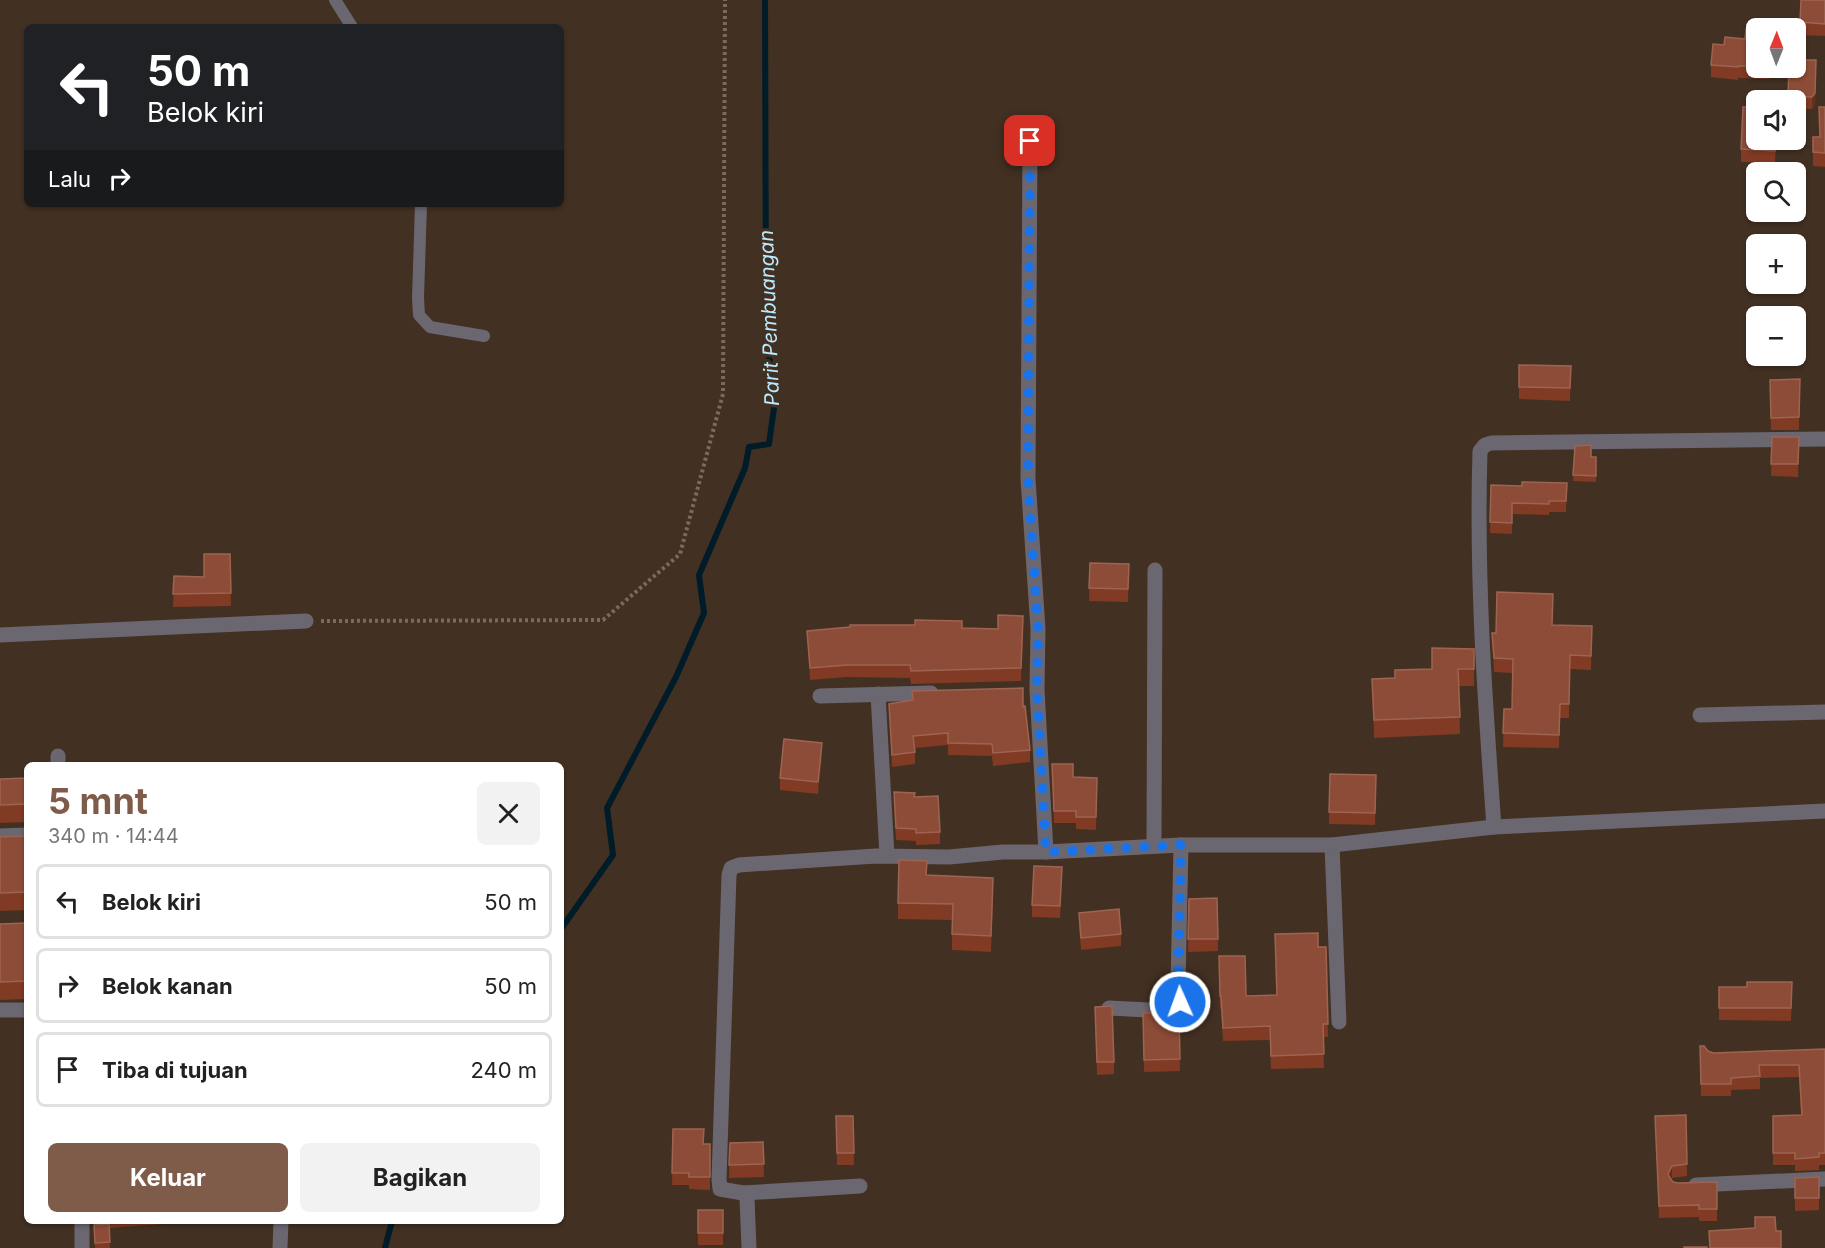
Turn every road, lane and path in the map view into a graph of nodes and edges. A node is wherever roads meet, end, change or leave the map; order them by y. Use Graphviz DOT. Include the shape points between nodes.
graph roads {
  1 [pos="335,0"];
  2 [pos="725,0"];
  3 [pos="350,24"];
  4 [pos="1030,141"];
  5 [pos="421,207"];
  6 [pos="484,336"];
  7 [pos="1825,439"];
  8 [pos="1155,570"];
  9 [pos="306,621"];
  10 [pos="0,635"];
  11 [pos="946,692"];
  12 [pos="878,694"];
  13 [pos="820,696"];
  14 [pos="1825,712"];
  15 [pos="1700,715"];
  16 [pos="1825,811"];
  17 [pos="1494,827"];
  18 [pos="24,835"];
  19 [pos="0,836"];
  20 [pos="1181,845"];
  21 [pos="1332,845"];
  22 [pos="1154,846"];
  23 [pos="1046,852"];
  24 [pos="887,856"];
  25 [pos="1109,1008"];
  26 [pos="0,1010"];
  27 [pos="24,1010"];
  28 [pos="1339,1022"];
  29 [pos="1825,1179"];
  30 [pos="860,1186"];
  31 [pos="1678,1186"];
  32 [pos="743,1193"];
  33 [pos="82,1224"];
  34 [pos="281,1224"];
  35 [pos="82,1248"];
  36 [pos="280,1248"];
  37 [pos="749,1248"];
  1 -- 3 [label="lane"];
  2 -- 9 [label="path" via="723,394 680,554 603,620"];
  4 -- 23 [label="street" via="1028,479 1038,629 1032,690"];
  5 -- 6 [label="lane" via="419,315 430,327"];
  7 -- 17 [label="street" via="1485,445 1480,451 1478,517 1482,654"];
  8 -- 22 [label="street"];
  9 -- 10 [label="street"];
  11 -- 12 [label="street"];
  12 -- 13 [label="street"];
  12 -- 24 [label="street"];
  14 -- 15 [label="street"];
  16 -- 17 [label="street"];
  17 -- 21 [label="street"];
  18 -- 19 [label="street"];
  20 -- 21 [label="street"];
  20 -- 22 [label="street"];
  20 -- 25 [label="street" via="1180,1002 1167,1011"];
  21 -- 28 [label="street"];
  22 -- 23 [label="street"];
  23 -- 24 [label="street"];
  24 -- 32 [label="street" via="731,868 719,1179 720,1188"];
  26 -- 27 [label="street"];
  29 -- 31 [label="street"];
  30 -- 32 [label="street"];
  32 -- 37 [label="street" via="747,1198"];
  33 -- 35 [label="street"];
  34 -- 36 [label="street"];
}
